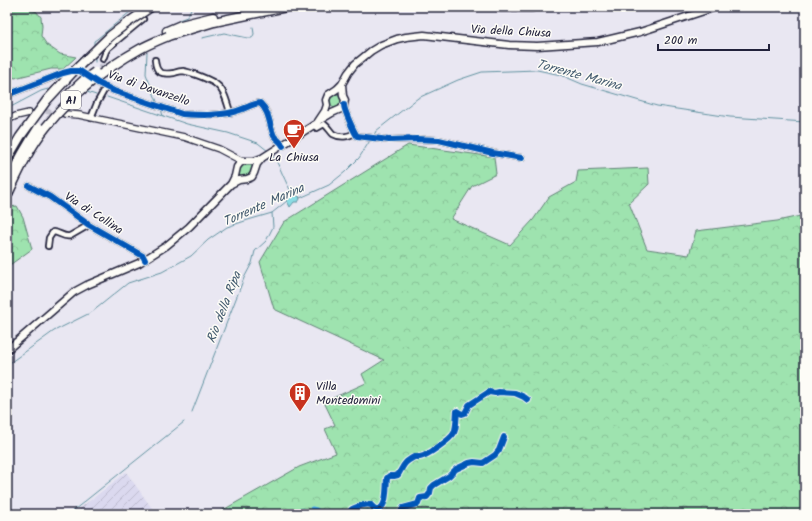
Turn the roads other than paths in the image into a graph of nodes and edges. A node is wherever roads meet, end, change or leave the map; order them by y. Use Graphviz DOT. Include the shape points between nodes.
graph roads {
  1 [pos="151,7"];
  2 [pos="261,7"];
  3 [pos="286,7"];
  4 [pos="500,7"];
  5 [pos="532,7"];
  6 [pos="716,7"];
  7 [pos="143,19"];
  8 [pos="167,34"];
  9 [pos="103,59"];
  10 [pos="155,60"];
  11 [pos="61,74"];
  12 [pos="98,83"];
  13 [pos="342,84"];
  14 [pos="106,87"];
  15 [pos="334,92"];
  16 [pos="7,95"];
  17 [pos="343,96"];
  18 [pos="327,105"];
  19 [pos="344,105"];
  20 [pos="338,110"];
  21 [pos="230,112"];
  22 [pos="29,113"];
  23 [pos="346,113"];
  24 [pos="64,114"];
  25 [pos="91,118"];
  26 [pos="320,119"];
  27 [pos="7,120"];
  28 [pos="313,126"];
  29 [pos="354,133"];
  30 [pos="282,146"];
  31 [pos="230,154"];
  32 [pos="263,158"];
  33 [pos="522,158"];
  34 [pos="7,159"];
  35 [pos="247,161"];
  36 [pos="237,169"];
  37 [pos="255,171"];
  38 [pos="245,179"];
  39 [pos="7,183"];
  40 [pos="231,184"];
  41 [pos="29,186"];
  42 [pos="7,196"];
  43 [pos="89,225"];
  44 [pos="48,246"];
  45 [pos="145,260"];
  46 [pos="7,350"];
  1 -- 34 [label="highway, A1, bridge" via="110,36 72,73 20,137"];
  2 -- 8 [label="highway, A1" via="181,25"];
  3 -- 8 [label="highway, A1"];
  4 -- 5 [label="highway"];
  6 -- 13 [label="main road, Via della Chiusa" via="640,32 598,42 537,46 424,35 406,37 385,43 371,51 355,64"];
  7 -- 9 [label="street" via="108,48"];
  8 -- 39 [label="highway, A1, bridge" via="139,44 85,79 41,124"];
  8 -- 42 [label="highway, A1, bridge" via="113,65 68,103 33,146"];
  10 -- 21 [label="street" via="156,68 160,72 182,71 214,82 223,91"];
  11 -- 16 [label="street"];
  12 -- 14 [label="street, Via di Davanzello"];
  13 -- 15 [label="main road, Via della Chiusa"];
  13 -- 17 [label="main road"];
  14 -- 21 [label="street, Via di Davanzello" via="182,114"];
  14 -- 25 [label="street"];
  15 -- 17 [label="main road" via="339,92"];
  15 -- 18 [label="main road, Via della Chiusa" via="328,95"];
  17 -- 19 [label="main road"];
  18 -- 20 [label="main road"];
  18 -- 26 [label="main road, Via della Chiusa"];
  19 -- 20 [label="main road, Via della Chiusa"];
  19 -- 23 [label="street"];
  20 -- 23 [label="street"];
  20 -- 26 [label="main road, Via della Chiusa"];
  21 -- 30 [label="street, Via di Davanzello" via="260,103 266,110 275,137"];
  22 -- 27 [label="street"];
  23 -- 29 [label="street"];
  24 -- 25 [label="street"];
  25 -- 31 [label="street" via="184,137"];
  26 -- 28 [label="main road, Via della Chiusa"];
  28 -- 29 [label="street" via="318,128 324,124 338,136 346,137"];
  28 -- 30 [label="main road, Via della Chiusa"];
  29 -- 33 [label="street" via="357,136 383,140 439,140"];
  30 -- 32 [label="main road, Via della Chiusa"];
  31 -- 35 [label="street"];
  31 -- 36 [label="street"];
  32 -- 35 [label="main road, Via della Chiusa"];
  32 -- 37 [label="main road, Via della Chiusa"];
  35 -- 36 [label="main road, Via della Chiusa" via="240,163"];
  35 -- 37 [label="main road" via="253,164"];
  36 -- 38 [label="main road" via="240,177"];
  36 -- 40 [label="main road"];
  37 -- 38 [label="main road, Via della Chiusa" via="252,177"];
  38 -- 40 [label="main road, Via della Chiusa"];
  40 -- 45 [label="main road" via="182,234"];
  41 -- 43 [label="street, Via di Collina" via="50,197"];
  43 -- 44 [label="street, Via di Collina" via="67,237 53,232"];
  43 -- 45 [label="street, Via di Collina" via="143,256"];
  45 -- 46 [label="main road" via="74,292"];
}
